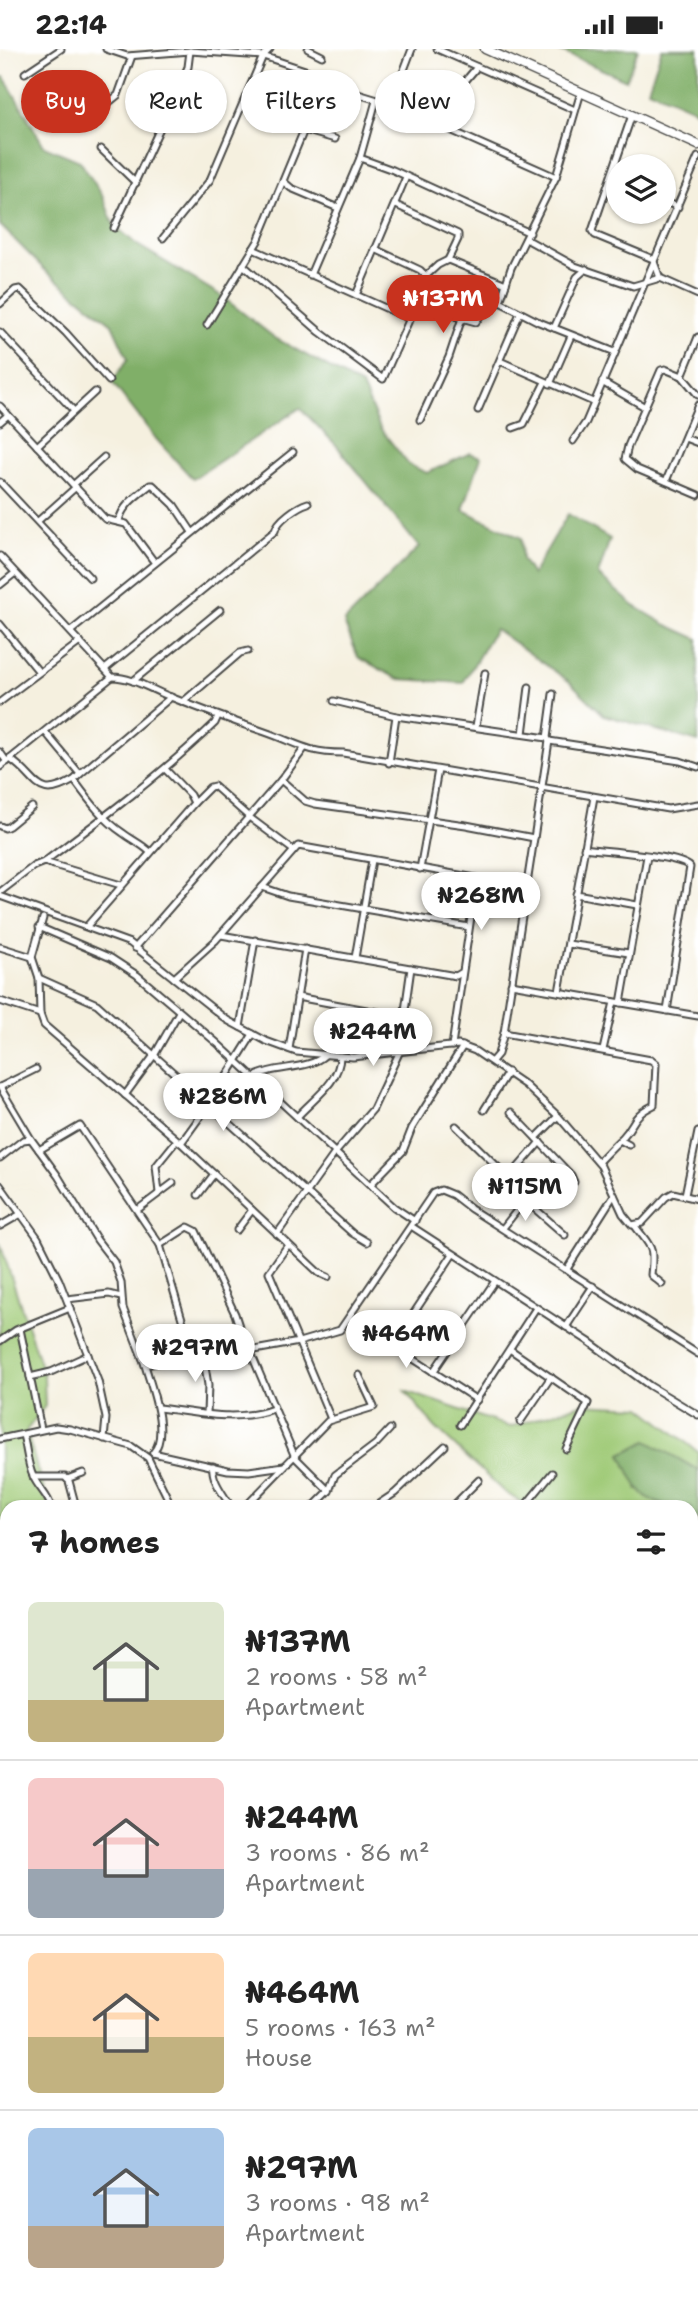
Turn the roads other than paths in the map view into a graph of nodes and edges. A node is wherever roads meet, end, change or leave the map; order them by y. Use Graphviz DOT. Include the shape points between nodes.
graph roads {
  1 [pos="61,49"];
  2 [pos="106,49"];
  3 [pos="270,49"];
  4 [pos="308,49"];
  5 [pos="412,49"];
  6 [pos="437,49"];
  7 [pos="485,49"];
  8 [pos="169,50"];
  9 [pos="190,51"];
  10 [pos="132,56"];
  11 [pos="263,56"];
  12 [pos="322,56"];
  13 [pos="477,67"];
  14 [pos="30,70"];
  15 [pos="257,70"];
  16 [pos="405,70"];
  17 [pos="474,70"];
  18 [pos="581,92"];
  19 [pos="111,101"];
  20 [pos="375,101"];
  21 [pos="375,105"];
  22 [pos="241,110"];
  23 [pos="575,110"];
  24 [pos="632,115"];
  25 [pos="303,133"];
  26 [pos="314,133"];
  27 [pos="456,133"];
  28 [pos="335,139"];
  29 [pos="698,145"];
  30 [pos="101,149"];
  31 [pos="618,154"];
  32 [pos="698,157"];
  33 [pos="360,158"];
  34 [pos="406,177"];
  35 [pos="556,177"];
  36 [pos="284,182"];
  37 [pos="136,183"];
  38 [pos="606,191"];
  39 [pos="396,205"];
  40 [pos="678,207"];
  41 [pos="338,208"];
  42 [pos="114,228"];
  43 [pos="530,233"];
  44 [pos="163,238"];
  45 [pos="526,239"];
  46 [pos="253,249"];
  47 [pos="375,250"];
  48 [pos="653,259"];
  49 [pos="448,260"];
  50 [pos="243,265"];
  51 [pos="575,266"];
  52 [pos="586,269"];
  53 [pos="310,275"];
  54 [pos="426,276"];
  55 [pos="577,277"];
  56 [pos="660,278"];
  57 [pos="644,283"];
  58 [pos="506,284"];
  59 [pos="356,295"];
  60 [pos="698,295"];
  61 [pos="418,300"];
  62 [pos="500,302"];
  63 [pos="0,304"];
  64 [pos="520,313"];
  65 [pos="410,319"];
  66 [pos="463,319"];
  67 [pos="207,325"];
  68 [pos="554,328"];
  69 [pos="0,333"];
  70 [pos="571,336"];
  71 [pos="698,337"];
  72 [pos="615,352"];
  73 [pos="500,361"];
  74 [pos="682,376"];
  75 [pos="109,381"];
  76 [pos="602,381"];
  77 [pos="547,383"];
  78 [pos="95,391"];
  79 [pos="698,395"];
  80 [pos="593,402"];
  81 [pos="698,405"];
  82 [pos="0,406"];
  83 [pos="645,407"];
  84 [pos="478,410"];
  85 [pos="74,411"];
  86 [pos="8,415"];
  87 [pos="419,420"];
  88 [pos="0,422"];
  89 [pos="513,428"];
  90 [pos="685,438"];
  91 [pos="573,441"];
  92 [pos="698,443"];
  93 [pos="37,446"];
  94 [pos="293,452"];
  95 [pos="104,457"];
  96 [pos="666,481"];
  97 [pos="75,485"];
  98 [pos="2,487"];
  99 [pos="698,495"];
  100 [pos="309,503"];
  101 [pos="38,521"];
  102 [pos="119,521"];
  103 [pos="192,532"];
  104 [pos="0,556"];
  105 [pos="155,563"];
  106 [pos="15,573"];
  107 [pos="90,578"];
  108 [pos="0,585"];
  109 [pos="220,610"];
  110 [pos="0,624"];
  111 [pos="71,631"];
  112 [pos="80,642"];
  113 [pos="248,650"];
  114 [pos="104,669"];
  115 [pos="38,672"];
  116 [pos="485,673"];
  117 [pos="112,677"];
  118 [pos="133,681"];
  119 [pos="529,687"];
  120 [pos="553,694"];
  121 [pos="172,698"];
  122 [pos="334,701"];
  123 [pos="0,702"];
  124 [pos="183,702"];
  125 [pos="218,716"];
  126 [pos="396,716"];
  127 [pos="476,726"];
  128 [pos="46,733"];
  129 [pos="523,734"];
  130 [pos="548,739"];
  131 [pos="304,749"];
  132 [pos="0,753"];
  133 [pos="9,760"];
  134 [pos="389,763"];
  135 [pos="0,767"];
  136 [pos="698,767"];
  137 [pos="165,769"];
  138 [pos="438,770"];
  139 [pos="80,774"];
  140 [pos="75,780"];
  141 [pos="281,781"];
  142 [pos="542,788"];
  143 [pos="594,797"];
  144 [pos="194,803"];
  145 [pos="698,804"];
  146 [pos="32,807"];
  147 [pos="103,816"];
  148 [pos="249,817"];
  149 [pos="428,819"];
  150 [pos="1,828"];
  151 [pos="534,838"];
  152 [pos="584,849"];
  153 [pos="293,850"];
  154 [pos="150,852"];
  155 [pos="647,856"];
  156 [pos="372,860"];
  157 [pos="44,862"];
  158 [pos="420,869"];
  159 [pos="479,879"];
  160 [pos="121,885"];
  161 [pos="261,887"];
  162 [pos="526,887"];
  163 [pos="0,894"];
  164 [pos="576,894"];
  165 [pos="637,905"];
  166 [pos="363,908"];
  167 [pos="43,918"];
  168 [pos="87,926"];
  169 [pos="39,927"];
  170 [pos="469,927"];
  171 [pos="220,935"];
  172 [pos="255,940"];
  173 [pos="568,944"];
  174 [pos="0,947"];
  175 [pos="135,948"];
  176 [pos="305,949"];
  177 [pos="629,953"];
  178 [pos="32,957"];
  179 [pos="355,958"];
  180 [pos="411,968"];
  181 [pos="461,973"];
  182 [pos="39,978"];
  183 [pos="174,978"];
  184 [pos="511,984"];
  185 [pos="559,992"];
  186 [pos="297,997"];
  187 [pos="0,1001"];
  188 [pos="617,1002"];
  189 [pos="667,1011"];
  190 [pos="179,1012"];
  191 [pos="40,1014"];
  192 [pos="698,1016"];
  193 [pos="404,1017"];
  194 [pos="240,1027"];
  195 [pos="504,1033"];
  196 [pos="253,1034"];
  197 [pos="452,1046"];
  198 [pos="463,1046"];
  199 [pos="289,1049"];
  200 [pos="603,1050"];
  201 [pos="399,1053"];
  202 [pos="155,1054"];
  203 [pos="325,1055"];
  204 [pos="340,1056"];
  205 [pos="236,1062"];
  206 [pos="492,1062"];
  207 [pos="36,1069"];
  208 [pos="508,1072"];
  209 [pos="253,1078"];
  210 [pos="0,1087"];
  211 [pos="125,1095"];
  212 [pos="210,1103"];
  213 [pos="484,1110"];
  214 [pos="511,1112"];
  215 [pos="558,1116"];
  216 [pos="297,1117"];
  217 [pos="456,1126"];
  218 [pos="698,1132"];
  219 [pos="31,1139"];
  220 [pos="538,1140"];
  221 [pos="620,1140"];
  222 [pos="179,1141"];
  223 [pos="629,1145"];
  224 [pos="697,1145"];
  225 [pos="39,1150"];
  226 [pos="334,1153"];
  227 [pos="0,1158"];
  228 [pos="598,1162"];
  229 [pos="214,1174"];
  230 [pos="509,1178"];
  231 [pos="574,1182"];
  232 [pos="173,1183"];
  233 [pos="371,1184"];
  234 [pos="0,1185"];
  235 [pos="159,1193"];
  236 [pos="307,1193"];
  237 [pos="198,1195"];
  238 [pos="614,1195"];
  239 [pos="685,1195"];
  240 [pos="698,1199"];
  241 [pos="525,1200"];
  242 [pos="137,1210"];
  243 [pos="252,1210"];
  244 [pos="21,1214"];
  245 [pos="413,1224"];
  246 [pos="0,1226"];
  247 [pos="635,1226"];
  248 [pos="503,1228"];
  249 [pos="237,1230"];
  250 [pos="277,1234"];
  251 [pos="565,1235"];
  252 [pos="367,1242"];
  253 [pos="160,1245"];
  254 [pos="288,1245"];
  255 [pos="453,1254"];
  256 [pos="566,1269"];
  257 [pos="328,1277"];
  258 [pos="495,1281"];
  259 [pos="662,1284"];
  260 [pos="593,1286"];
  261 [pos="121,1297"];
  262 [pos="66,1300"];
  263 [pos="70,1308"];
  264 [pos="536,1308"];
  265 [pos="349,1318"];
  266 [pos="566,1327"];
  267 [pos="20,1329"];
  268 [pos="0,1341"];
  269 [pos="299,1342"];
  270 [pos="244,1345"];
  271 [pos="392,1346"];
  272 [pos="511,1350"];
  273 [pos="249,1351"];
  274 [pos="203,1354"];
  275 [pos="698,1354"];
  276 [pos="88,1355"];
  277 [pos="194,1356"];
  278 [pos="145,1365"];
  279 [pos="433,1372"];
  280 [pos="359,1375"];
  281 [pos="30,1377"];
  282 [pos="551,1377"];
  283 [pos="477,1400"];
  284 [pos="158,1408"];
  285 [pos="273,1409"];
  286 [pos="207,1414"];
  287 [pos="698,1415"];
  288 [pos="331,1419"];
  289 [pos="520,1422"];
  290 [pos="460,1425"];
  291 [pos="390,1429"];
  292 [pos="41,1430"];
  293 [pos="23,1435"];
  294 [pos="0,1439"];
  295 [pos="104,1439"];
  296 [pos="445,1447"];
  297 [pos="566,1449"];
  298 [pos="143,1452"];
  299 [pos="153,1453"];
  300 [pos="295,1457"];
  301 [pos="213,1466"];
  302 [pos="285,1466"];
  303 [pos="83,1473"];
  304 [pos="552,1473"];
  305 [pos="33,1477"];
  306 [pos="67,1479"];
  307 [pos="479,1480"];
  308 [pos="329,1491"];
  309 [pos="49,1500"];
  310 [pos="74,1500"];
  311 [pos="169,1500"];
  312 [pos="227,1500"];
  313 [pos="252,1500"];
  314 [pos="320,1500"];
  315 [pos="384,1500"];
  316 [pos="459,1500"];
  317 [pos="530,1500"];
  1 -- 14 [label="street"];
  2 -- 10 [label="street"];
  3 -- 11 [label="street"];
  4 -- 12 [label="street"];
  5 -- 16 [label="street"];
  6 -- 13 [label="street"];
  7 -- 18 [label="main road"];
  8 -- 9 [label="street"];
  8 -- 10 [label="street"];
  9 -- 11 [label="street"];
  9 -- 37 [label="street" via="188,67"];
  10 -- 19 [label="street" via="118,95"];
  11 -- 15 [label="street"];
  11 -- 20 [label="street"];
  13 -- 17 [label="street"];
  13 -- 23 [label="street"];
  18 -- 23 [label="street"];
  18 -- 24 [label="main road"];
  21 -- 33 [label="street"];
  22 -- 44 [label="street" via="210,180"];
  23 -- 35 [label="street"];
  24 -- 29 [label="main road"];
  24 -- 31 [label="street"];
  25 -- 36 [label="street"];
  26 -- 28 [label="street"];
  27 -- 35 [label="street"];
  30 -- 37 [label="street"];
  32 -- 40 [label="street"];
  33 -- 34 [label="street"];
  33 -- 41 [label="street"];
  34 -- 39 [label="street"];
  34 -- 43 [label="street"];
  35 -- 43 [label="street"];
  36 -- 41 [label="street"];
  36 -- 46 [label="street"];
  37 -- 42 [label="street"];
  38 -- 48 [label="street" via="593,233"];
  39 -- 47 [label="street"];
  39 -- 49 [label="street" via="458,234"];
  40 -- 48 [label="street"];
  41 -- 53 [label="street"];
  43 -- 45 [label="street"];
  45 -- 51 [label="street"];
  45 -- 58 [label="street"];
  46 -- 50 [label="street"];
  46 -- 53 [label="street"];
  47 -- 54 [label="street"];
  47 -- 59 [label="street"];
  48 -- 56 [label="street"];
  48 -- 57 [label="street"];
  49 -- 54 [label="street"];
  49 -- 58 [label="street"];
  50 -- 65 [label="street" via="383,379"];
  50 -- 67 [label="street"];
  51 -- 52 [label="street"];
  51 -- 55 [label="street"];
  52 -- 55 [label="street"];
  52 -- 57 [label="street" via="633,286"];
  53 -- 59 [label="street"];
  54 -- 61 [label="street"];
  55 -- 68 [label="street"];
  56 -- 57 [label="street"];
  56 -- 60 [label="street"];
  57 -- 72 [label="street"];
  58 -- 62 [label="street"];
  59 -- 65 [label="street"];
  61 -- 65 [label="street"];
  61 -- 66 [label="street"];
  62 -- 64 [label="street"];
  62 -- 66 [label="street" via="490,302 476,322"];
  63 -- 75 [label="street" via="20,289"];
  64 -- 68 [label="street"];
  64 -- 73 [label="street"];
  66 -- 87 [label="street"];
  68 -- 70 [label="street"];
  69 -- 85 [label="street"];
  70 -- 72 [label="street"];
  70 -- 77 [label="street"];
  71 -- 74 [label="street"];
  72 -- 76 [label="street"];
  73 -- 77 [label="street"];
  73 -- 84 [label="street"];
  74 -- 79 [label="street"];
  74 -- 83 [label="street" via="661,370"];
  76 -- 80 [label="street"];
  76 -- 83 [label="street"];
  77 -- 80 [label="street"];
  77 -- 89 [label="street" via="524,424"];
  78 -- 85 [label="street"];
  80 -- 91 [label="street"];
  81 -- 90 [label="street"];
  82 -- 86 [label="street"];
  83 -- 96 [label="street" via="625,459"];
  85 -- 93 [label="street"];
  86 -- 88 [label="street"];
  86 -- 93 [label="street"];
  90 -- 92 [label="street"];
  90 -- 96 [label="street"];
  93 -- 97 [label="street"];
  94 -- 103 [label="street"];
  95 -- 97 [label="street"];
  96 -- 99 [label="street"];
  97 -- 101 [label="street"];
  97 -- 102 [label="street" via="105,519"];
  98 -- 101 [label="street"];
  100 -- 114 [label="street" via="278,523 275,531"];
  101 -- 107 [label="street"];
  102 -- 103 [label="street" via="131,501 153,485"];
  102 -- 105 [label="street"];
  103 -- 105 [label="street"];
  104 -- 106 [label="street"];
  105 -- 111 [label="street"];
  106 -- 108 [label="street"];
  106 -- 111 [label="street"];
  109 -- 118 [label="street"];
  110 -- 115 [label="street"];
  111 -- 112 [label="street"];
  112 -- 114 [label="street"];
  112 -- 115 [label="street"];
  113 -- 124 [label="street"];
  114 -- 117 [label="street"];
  115 -- 123 [label="street"];
  116 -- 127 [label="street"];
  117 -- 118 [label="street"];
  117 -- 128 [label="street"];
  118 -- 121 [label="street"];
  119 -- 129 [label="street"];
  120 -- 130 [label="street"];
  121 -- 124 [label="street"];
  121 -- 139 [label="street"];
  122 -- 126 [label="street"];
  124 -- 125 [label="street"];
  125 -- 131 [label="street"];
  125 -- 137 [label="street"];
  126 -- 127 [label="street"];
  126 -- 134 [label="street"];
  127 -- 129 [label="street"];
  128 -- 133 [label="street"];
  128 -- 139 [label="street"];
  129 -- 130 [label="street"];
  130 -- 136 [label="street"];
  130 -- 142 [label="street"];
  131 -- 134 [label="street"];
  131 -- 141 [label="street"];
  132 -- 133 [label="street"];
  133 -- 135 [label="street"];
  133 -- 140 [label="street" via="51,791"];
  134 -- 138 [label="street"];
  137 -- 144 [label="street"];
  137 -- 147 [label="street"];
  138 -- 142 [label="street"];
  138 -- 149 [label="street"];
  139 -- 140 [label="street"];
  140 -- 147 [label="street"];
  141 -- 148 [label="street"];
  141 -- 149 [label="street" via="314,804"];
  142 -- 143 [label="street"];
  142 -- 151 [label="street"];
  143 -- 145 [label="street" via="668,809"];
  143 -- 152 [label="street"];
  144 -- 148 [label="street" via="214,786"];
  144 -- 154 [label="street"];
  146 -- 150 [label="street"];
  147 -- 154 [label="street"];
  147 -- 157 [label="street"];
  148 -- 153 [label="street"];
  148 -- 175 [label="street"];
  149 -- 151 [label="street"];
  149 -- 158 [label="street"];
  151 -- 162 [label="street"];
  152 -- 155 [label="street"];
  152 -- 164 [label="street"];
  153 -- 156 [label="street" via="300,846"];
  153 -- 161 [label="street"];
  154 -- 160 [label="street"];
  155 -- 165 [label="street"];
  155 -- 189 [label="street" via="686,863 690,870"];
  156 -- 158 [label="street"];
  156 -- 166 [label="street"];
  157 -- 160 [label="street"];
  157 -- 163 [label="street"];
  158 -- 159 [label="street"];
  159 -- 162 [label="street"];
  159 -- 170 [label="street"];
  160 -- 168 [label="street"];
  161 -- 166 [label="street"];
  161 -- 171 [label="street"];
  162 -- 184 [label="street"];
  163 -- 168 [label="street"];
  164 -- 165 [label="street"];
  164 -- 173 [label="street"];
  165 -- 177 [label="street"];
  166 -- 170 [label="street"];
  166 -- 179 [label="street"];
  167 -- 169 [label="street"];
  168 -- 175 [label="street"];
  169 -- 178 [label="street"];
  169 -- 190 [label="street" via="123,965"];
  170 -- 181 [label="street"];
  171 -- 172 [label="street"];
  171 -- 183 [label="street"];
  172 -- 176 [label="street"];
  172 -- 194 [label="street"];
  173 -- 177 [label="street"];
  173 -- 185 [label="street"];
  174 -- 178 [label="street"];
  175 -- 183 [label="street"];
  176 -- 179 [label="street"];
  176 -- 186 [label="street"];
  177 -- 188 [label="street"];
  178 -- 182 [label="street"];
  179 -- 180 [label="street"];
  180 -- 181 [label="street"];
  180 -- 193 [label="street"];
  181 -- 197 [label="street"];
  182 -- 191 [label="street"];
  182 -- 202 [label="street" via="97,1004"];
  183 -- 194 [label="street"];
  184 -- 185 [label="street"];
  184 -- 195 [label="street"];
  185 -- 188 [label="street"];
  186 -- 193 [label="street"];
  186 -- 199 [label="street"];
  187 -- 191 [label="street"];
  188 -- 189 [label="street"];
  188 -- 200 [label="street"];
  189 -- 192 [label="street"];
  190 -- 202 [label="street"];
  190 -- 205 [label="street"];
  191 -- 211 [label="street" via="53,1034"];
  193 -- 201 [label="street"];
  194 -- 196 [label="street"];
  195 -- 200 [label="street"];
  195 -- 206 [label="street"];
  196 -- 199 [label="street"];
  196 -- 205 [label="street"];
  197 -- 198 [label="street"];
  197 -- 201 [label="street"];
  198 -- 206 [label="street"];
  198 -- 233 [label="street" via="403,1150"];
  199 -- 203 [label="street"];
  200 -- 221 [label="street" via="656,1064 654,1105 637,1115"];
  201 -- 204 [label="street"];
  201 -- 226 [label="street" via="370,1114"];
  202 -- 211 [label="street"];
  202 -- 212 [label="street"];
  203 -- 204 [label="street"];
  203 -- 209 [label="street"];
  204 -- 216 [label="street" via="334,1077"];
  205 -- 209 [label="street"];
  205 -- 212 [label="street"];
  206 -- 208 [label="street"];
  207 -- 210 [label="street"];
  208 -- 213 [label="street"];
  208 -- 215 [label="street"];
  209 -- 216 [label="street"];
  210 -- 219 [label="street"];
  211 -- 222 [label="street"];
  212 -- 222 [label="street"];
  212 -- 236 [label="street"];
  214 -- 220 [label="street"];
  215 -- 220 [label="street"];
  215 -- 228 [label="street"];
  216 -- 226 [label="street"];
  217 -- 230 [label="street"];
  218 -- 224 [label="street"];
  219 -- 225 [label="street"];
  219 -- 227 [label="street"];
  220 -- 230 [label="street"];
  220 -- 231 [label="street"];
  221 -- 223 [label="street"];
  221 -- 228 [label="street"];
  222 -- 229 [label="street"];
  222 -- 235 [label="street" via="156,1166"];
  224 -- 239 [label="street"];
  225 -- 242 [label="street" via="80,1126"];
  225 -- 261 [label="street" via="114,1262"];
  226 -- 233 [label="street"];
  226 -- 236 [label="street"];
  228 -- 238 [label="street"];
  229 -- 237 [label="street"];
  229 -- 243 [label="street"];
  230 -- 241 [label="street"];
  232 -- 235 [label="street"];
  233 -- 245 [label="street"];
  234 -- 244 [label="street"];
  235 -- 242 [label="street"];
  236 -- 250 [label="street"];
  236 -- 252 [label="street"];
  238 -- 247 [label="street"];
  238 -- 256 [label="street"];
  239 -- 240 [label="street"];
  239 -- 247 [label="street" via="669,1195 648,1219"];
  241 -- 248 [label="street"];
  241 -- 251 [label="street"];
  242 -- 253 [label="street"];
  243 -- 249 [label="street"];
  243 -- 250 [label="street"];
  244 -- 246 [label="street"];
  244 -- 262 [label="street" via="50,1258"];
  245 -- 248 [label="street" via="433,1193 441,1190"];
  245 -- 255 [label="street"];
  245 -- 265 [label="street"];
  247 -- 259 [label="street" via="652,1249 650,1275"];
  248 -- 256 [label="street"];
  250 -- 254 [label="street"];
  253 -- 270 [label="street" via="188,1227 196,1231 235,1314"];
  253 -- 277 [label="street"];
  254 -- 257 [label="street"];
  254 -- 269 [label="street" via="269,1272"];
  255 -- 258 [label="street"];
  255 -- 271 [label="street"];
  256 -- 260 [label="street"];
  258 -- 264 [label="street"];
  258 -- 279 [label="street"];
  260 -- 266 [label="street"];
  260 -- 275 [label="street"];
  261 -- 262 [label="street" via="109,1294"];
  261 -- 278 [label="street"];
  262 -- 263 [label="street"];
  263 -- 267 [label="street"];
  263 -- 276 [label="street"];
  264 -- 266 [label="street"];
  264 -- 272 [label="street"];
  265 -- 269 [label="street" via="335,1333"];
  265 -- 271 [label="street"];
  266 -- 287 [label="street"];
  267 -- 268 [label="street"];
  267 -- 281 [label="street"];
  269 -- 273 [label="street"];
  269 -- 288 [label="street"];
  270 -- 273 [label="street"];
  270 -- 274 [label="street"];
  271 -- 279 [label="street"];
  272 -- 282 [label="street"];
  272 -- 283 [label="street"];
  273 -- 285 [label="street"];
  274 -- 277 [label="street"];
  274 -- 286 [label="street"];
  276 -- 281 [label="street"];
  276 -- 295 [label="street" via="103,1400"];
  277 -- 278 [label="street"];
  278 -- 284 [label="street"];
  279 -- 283 [label="street"];
  280 -- 288 [label="street" via="374,1407"];
  281 -- 292 [label="street"];
  282 -- 289 [label="street"];
  282 -- 297 [label="street" via="588,1403"];
  283 -- 290 [label="street"];
  284 -- 286 [label="street"];
  284 -- 299 [label="street" via="160,1443"];
  285 -- 286 [label="street" via="253,1416"];
  285 -- 300 [label="street"];
  288 -- 300 [label="street"];
  291 -- 308 [label="street" via="335,1475"];
  292 -- 293 [label="street"];
  292 -- 295 [label="street" via="70,1429"];
  293 -- 294 [label="street"];
  293 -- 305 [label="street"];
  295 -- 298 [label="street"];
  296 -- 315 [label="street"];
  298 -- 299 [label="street"];
  298 -- 311 [label="street"];
  299 -- 301 [label="street"];
  300 -- 302 [label="street"];
  300 -- 308 [label="street"];
  301 -- 302 [label="street" via="249,1471"];
  301 -- 312 [label="street"];
  302 -- 313 [label="street"];
  303 -- 306 [label="street"];
  304 -- 317 [label="street"];
  305 -- 306 [label="street"];
  305 -- 309 [label="street"];
  306 -- 310 [label="street"];
  307 -- 316 [label="street"];
  308 -- 314 [label="street"];
}
